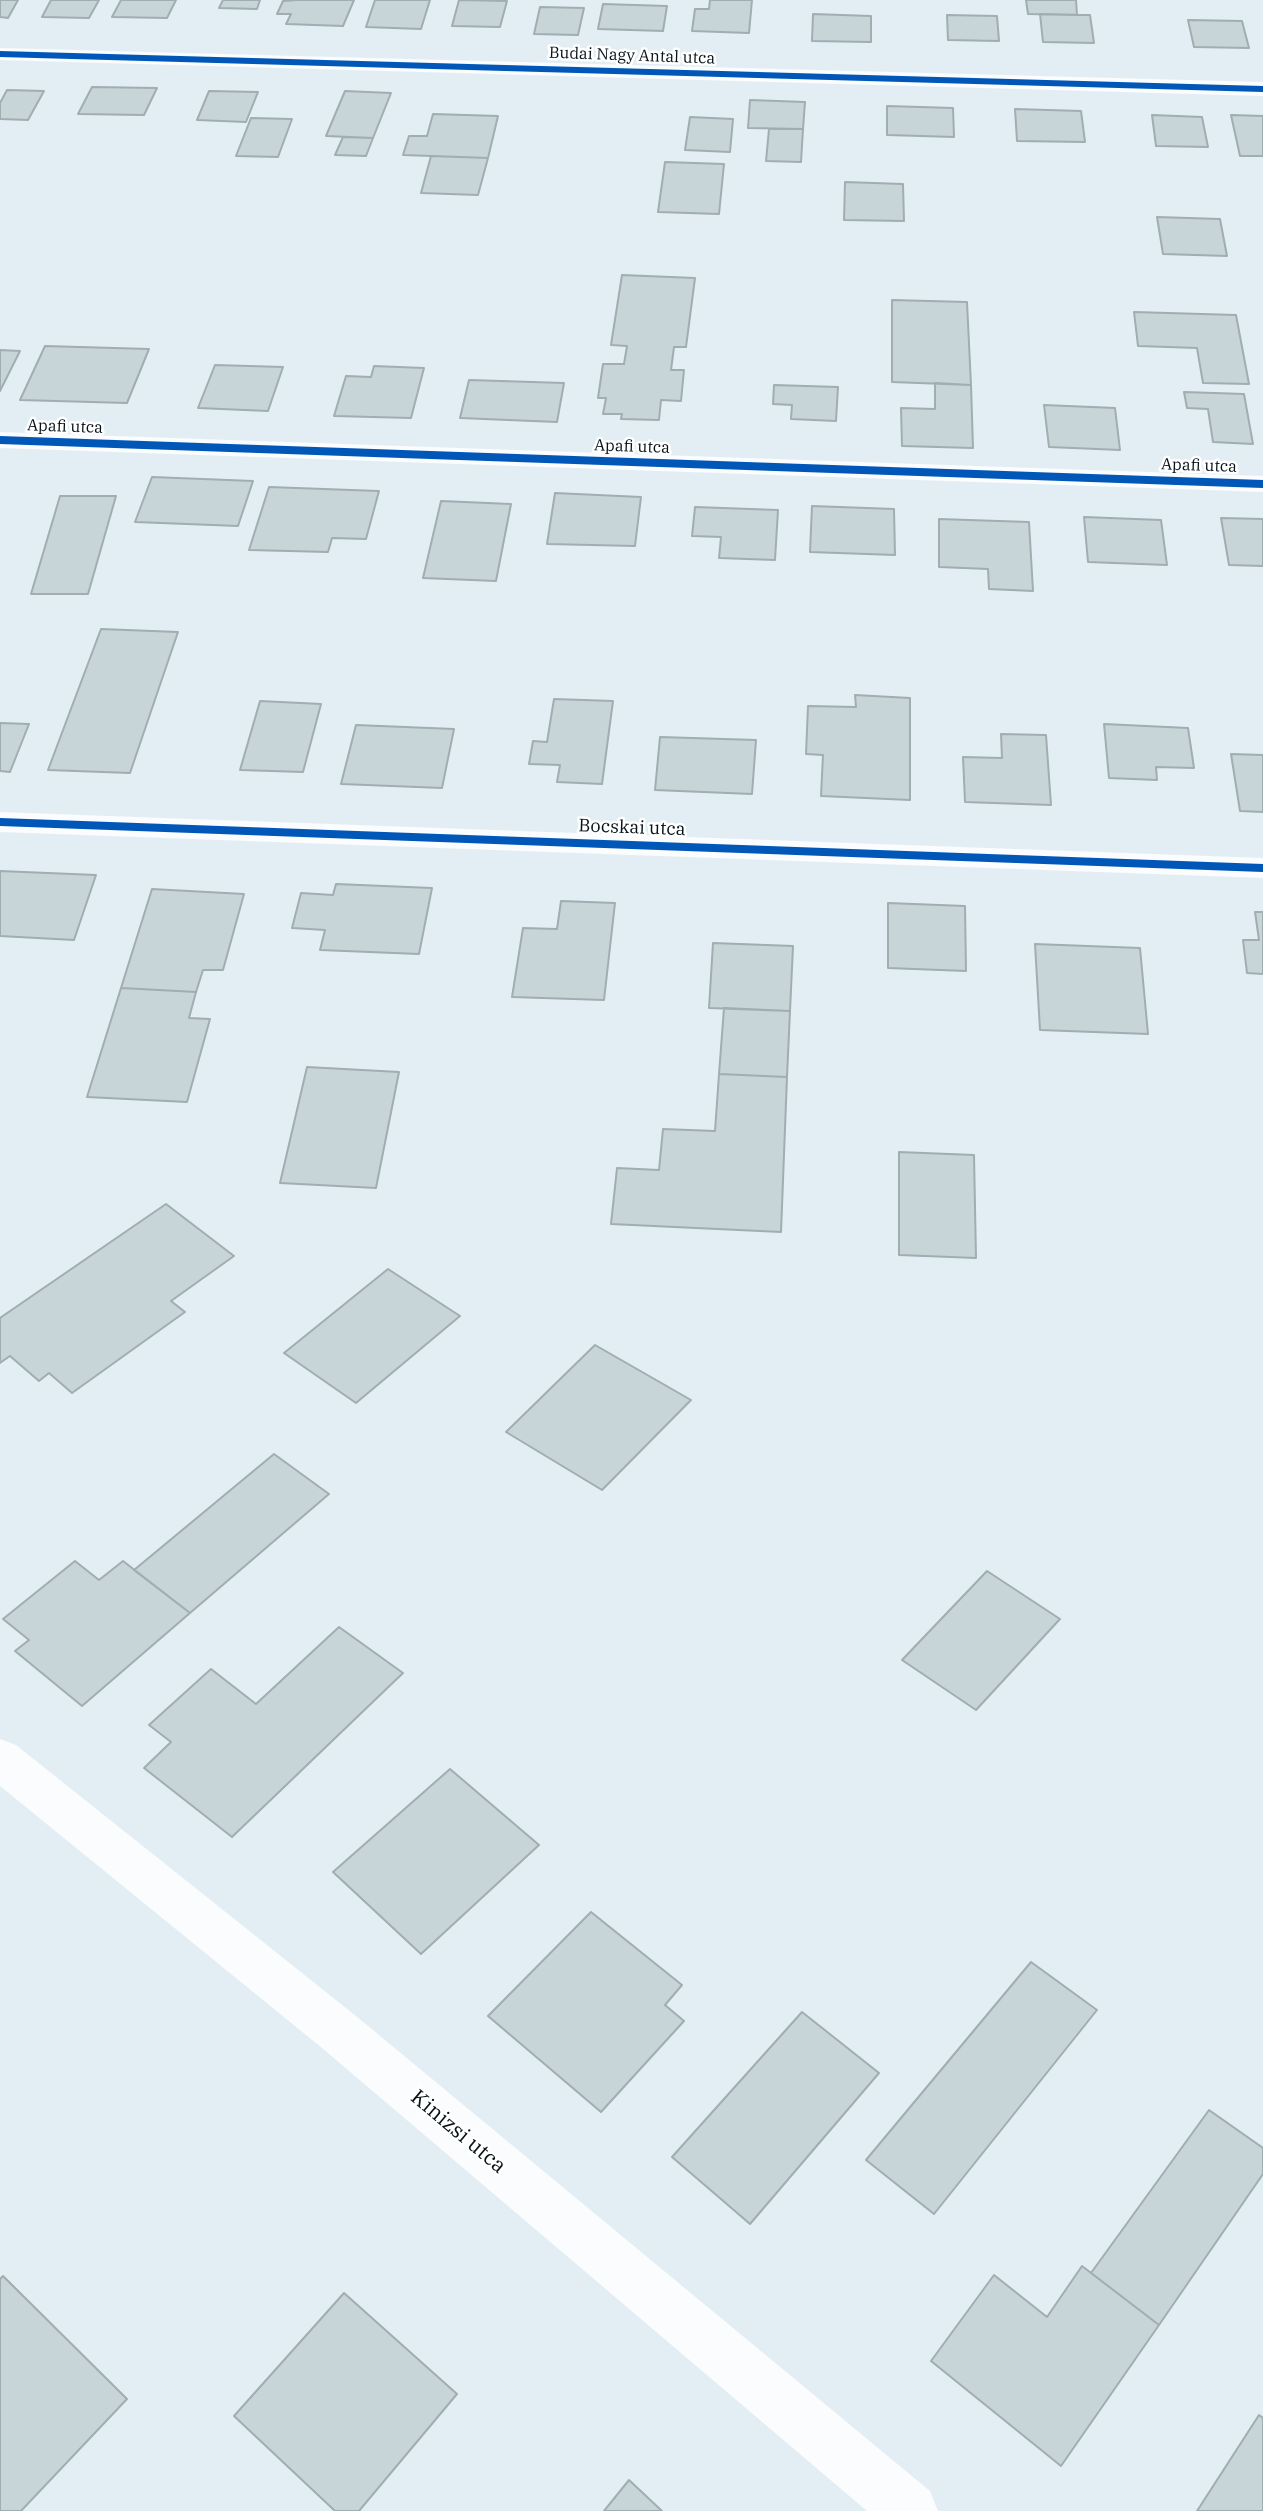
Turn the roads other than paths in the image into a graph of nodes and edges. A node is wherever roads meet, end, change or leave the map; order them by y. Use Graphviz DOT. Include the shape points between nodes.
graph roads {
  1 [pos="0,54"];
  2 [pos="1263,89"];
  3 [pos="0,440"];
  4 [pos="1263,484"];
  5 [pos="0,822"];
  6 [pos="1263,868"];
  7 [pos="0,1759"];
  8 [pos="910,2511"];
  1 -- 2 [label="street, Budai Nagy Antal utca"];
  3 -- 4 [label="street, Apafi utca"];
  5 -- 6 [label="street, Bocskai utca"];
  7 -- 8 [label="street, Kinizsi utca" via="339,2032"];
}
